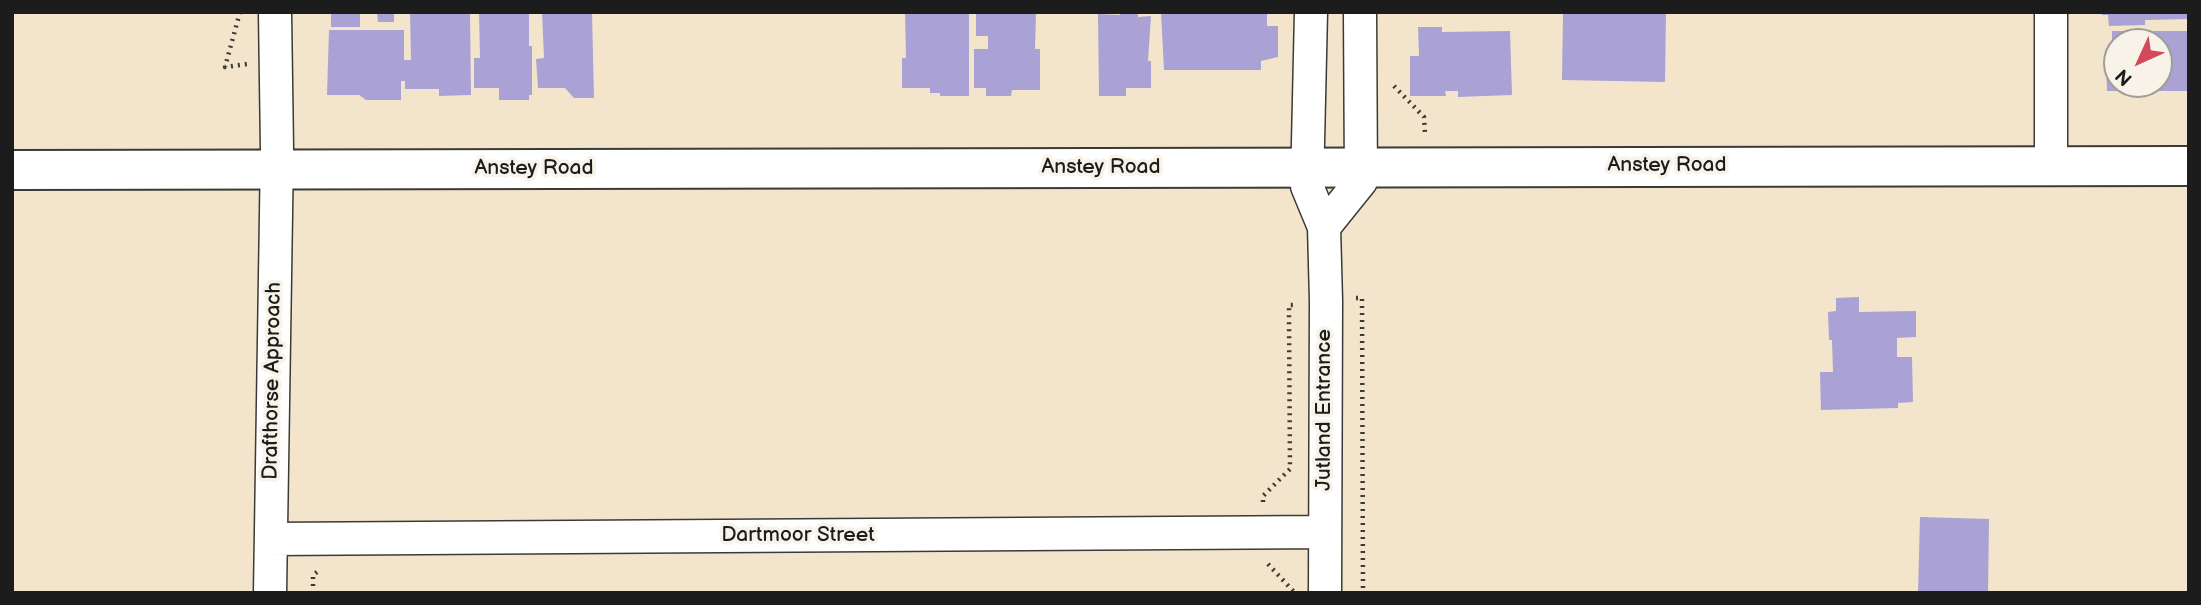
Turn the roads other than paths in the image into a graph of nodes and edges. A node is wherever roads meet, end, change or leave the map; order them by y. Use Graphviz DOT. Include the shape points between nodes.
graph roads {
  1 [pos="275,12"];
  2 [pos="1311,12"];
  3 [pos="1360,12"];
  4 [pos="2051,12"];
  5 [pos="2051,165"];
  6 [pos="2189,166"];
  7 [pos="1361,167"];
  8 [pos="1309,168"];
  9 [pos="276,169"];
  10 [pos="12,170"];
  11 [pos="1324,226"];
  12 [pos="1325,532"];
  13 [pos="271,539"];
  14 [pos="270,593"];
  15 [pos="1325,593"];
  1 -- 9 [label="street, Drafthorse Approach"];
  2 -- 8 [label="street, Jutland Entrance"];
  3 -- 7 [label="street"];
  4 -- 5 [label="street"];
  5 -- 6 [label="street, Anstey Road"];
  5 -- 7 [label="street, Anstey Road"];
  7 -- 8 [label="street, Anstey Road"];
  7 -- 11 [label="street" via="1361,181"];
  8 -- 9 [label="street, Anstey Road"];
  8 -- 11 [label="street, Jutland Entrance" via="1307,186"];
  9 -- 10 [label="street, Anstey Road"];
  9 -- 13 [label="street, Drafthorse Approach"];
  11 -- 12 [label="street, Jutland Entrance"];
  12 -- 13 [label="street, Dartmoor Street"];
  12 -- 15 [label="street, Jutland Entrance"];
  13 -- 14 [label="street, Drafthorse Approach"];
}
